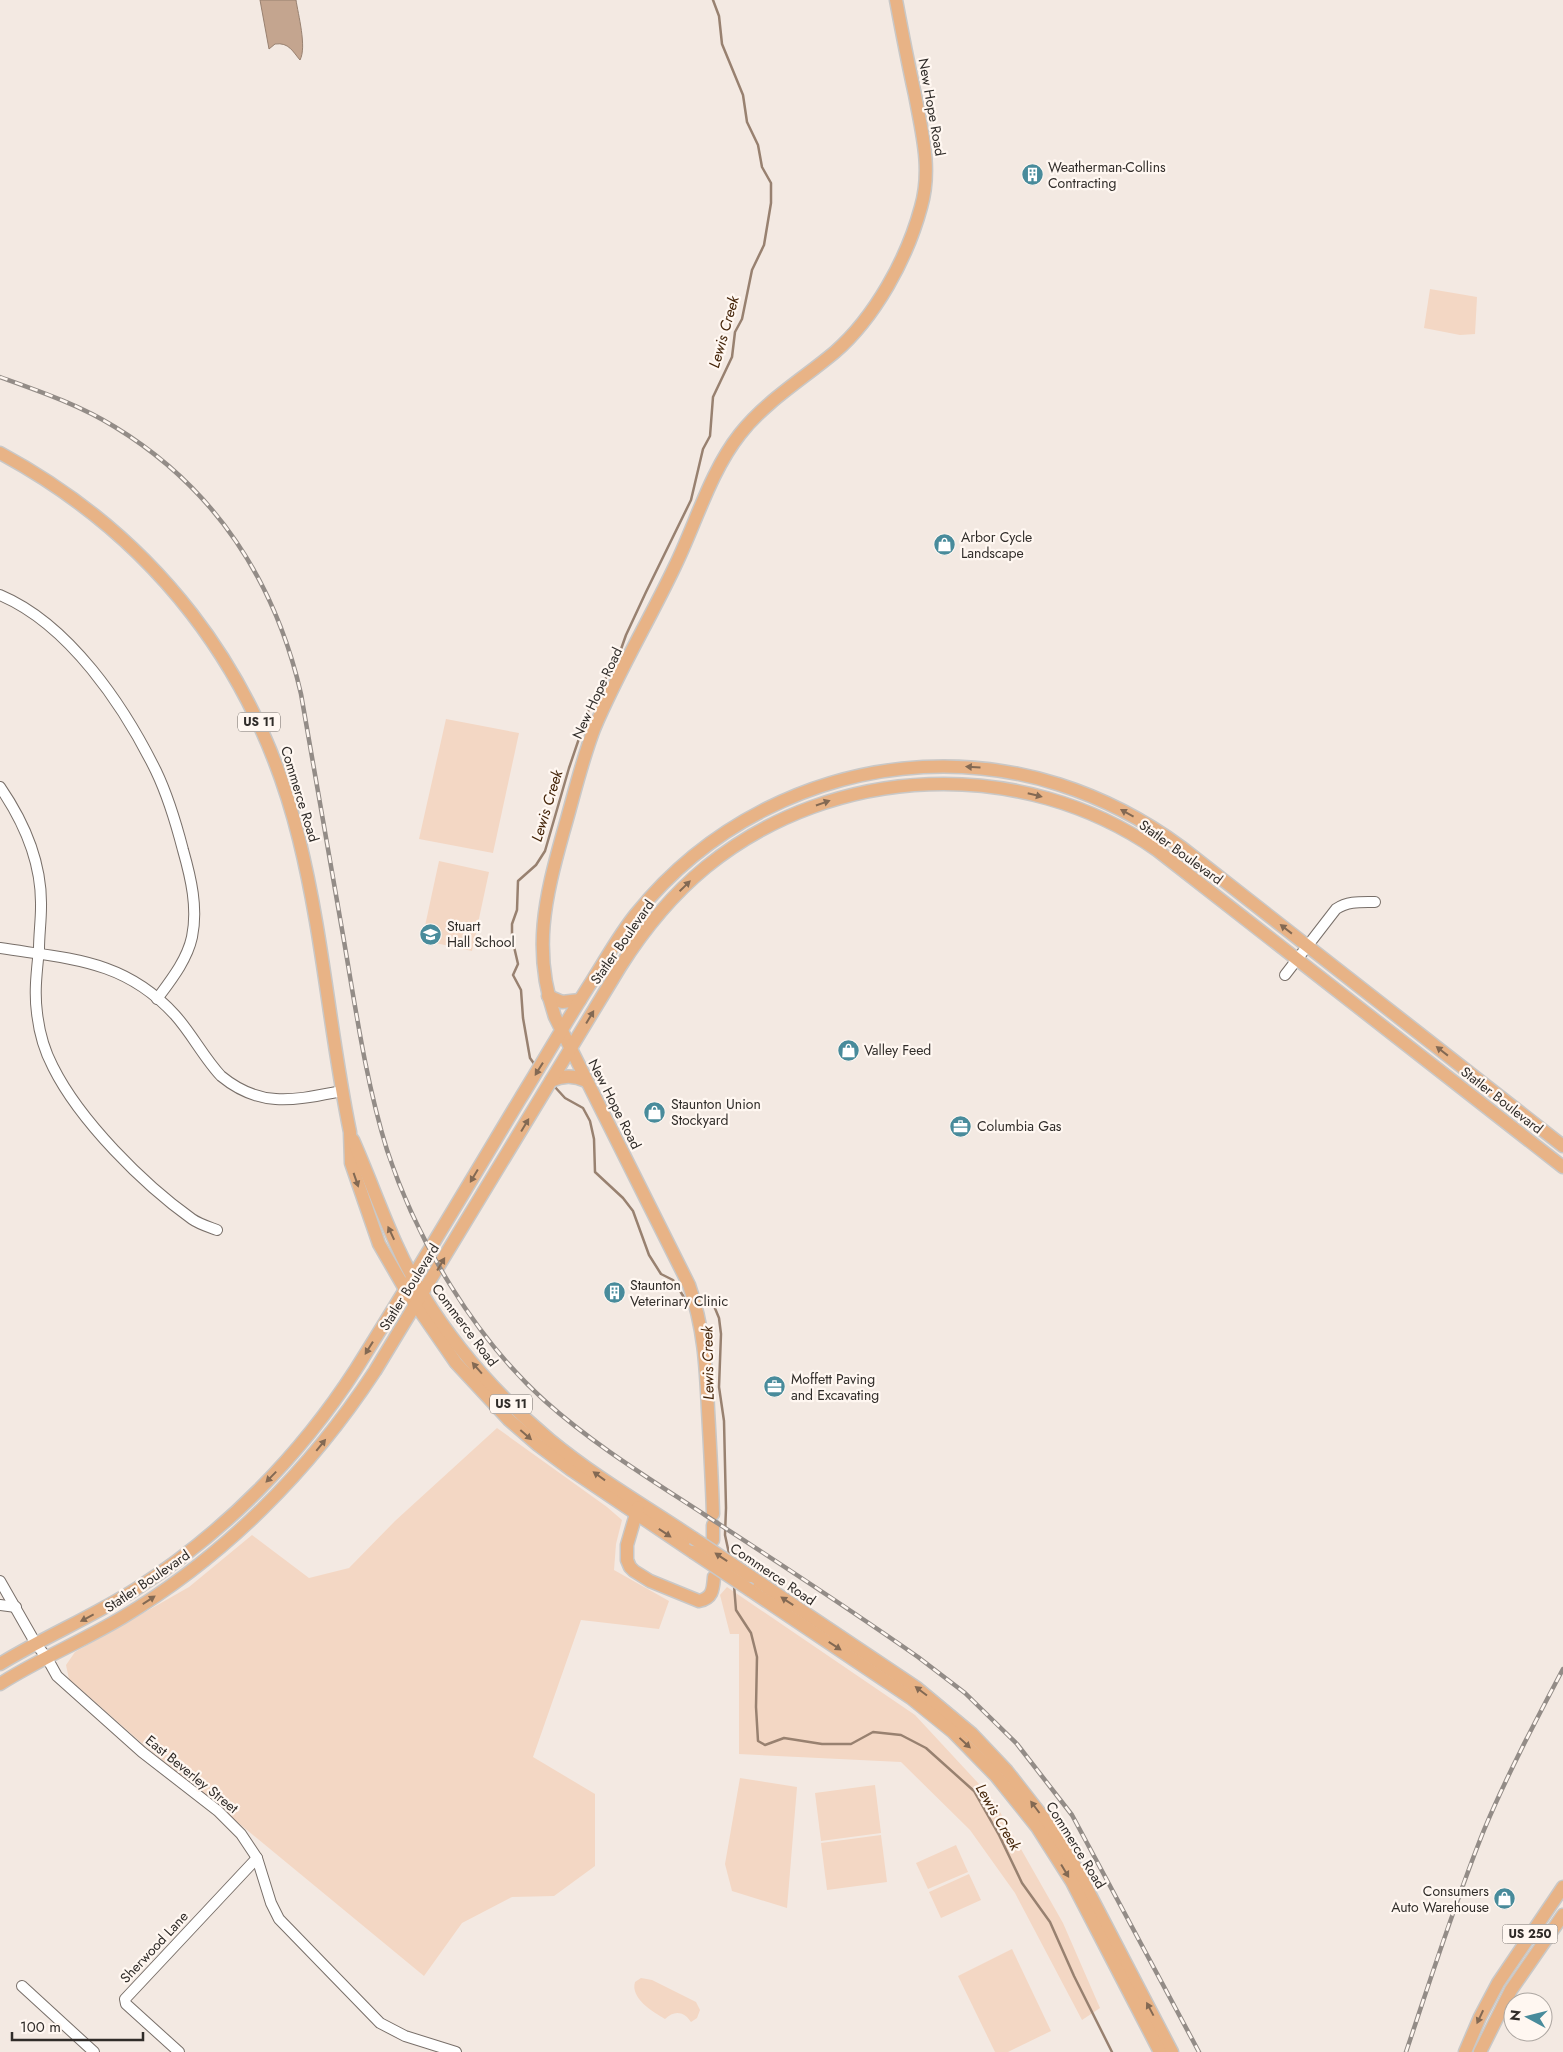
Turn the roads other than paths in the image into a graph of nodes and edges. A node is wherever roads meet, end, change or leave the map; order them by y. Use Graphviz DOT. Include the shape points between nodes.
graph roads {
  1 [pos="896,0"];
  2 [pos="0,453"];
  3 [pos="0,595"];
  4 [pos="0,787"];
  5 [pos="1375,902"];
  6 [pos="1308,946"];
  7 [pos="0,948"];
  8 [pos="38,954"];
  9 [pos="1298,960"];
  10 [pos="1284,976"];
  11 [pos="548,996"];
  12 [pos="157,999"];
  13 [pos="580,1000"];
  14 [pos="562,1030"];
  15 [pos="568,1054"];
  16 [pos="551,1081"];
  17 [pos="586,1081"];
  18 [pos="342,1091"];
  19 [pos="350,1132"];
  20 [pos="1563,1146"];
  21 [pos="1563,1167"];
  22 [pos="217,1230"];
  23 [pos="413,1277"];
  24 [pos="405,1290"];
  25 [pos="418,1300"];
  26 [pos="637,1509"];
  27 [pos="713,1540"];
  28 [pos="714,1577"];
  29 [pos="0,1581"];
  30 [pos="0,1604"];
  31 [pos="16,1606"];
  32 [pos="36,1644"];
  33 [pos="47,1658"];
  34 [pos="0,1664"];
  35 [pos="0,1684"];
  36 [pos="257,1858"];
  37 [pos="1563,1887"];
  38 [pos="1563,1915"];
  39 [pos="22,1986"];
  40 [pos="94,2052"];
  41 [pos="179,2052"];
  42 [pos="456,2052"];
  43 [pos="1160,2052"];
  44 [pos="1172,2052"];
  45 [pos="1465,2052"];
  46 [pos="1480,2052"];
  1 -- 11 [label="main road, New Hope Road" via="926,151 926,181 920,212 894,274 862,324 833,353 754,419 734,442 602,713 589,744 545,903 541,948"];
  2 -- 18 [label="main road, Commerce Road / US 11" via="82,504 144,558 202,625 238,681 267,740 295,824 319,943"];
  3 -- 12 [label="street" via="45,623 84,662 122,710 170,805 187,862 194,918 192,936 182,963"];
  4 -- 8 [label="street" via="16,812 39,878"];
  5 -- 6 [label="street" via="1355,902 1336,909"];
  6 -- 9 [label="street"];
  6 -- 13 [label="main road, Statler Boulevard, one-way" via="1176,843 1106,802 1053,782 1009,772 966,767 918,767 864,774 810,790 763,810 718,838 672,875 636,914"];
  20 -- 6 [label="main road, Statler Boulevard, one-way"];
  7 -- 8 [label="street"];
  8 -- 12 [label="street" via="63,956 98,965 125,976"];
  8 -- 22 [label="street" via="35,992 38,1022 45,1050 62,1083 105,1139 152,1187 194,1221"];
  9 -- 10 [label="street"];
  15 -- 9 [label="main road, Statler Boulevard, one-way" via="641,936 675,896 708,866 753,835 799,812 854,794 899,786 950,783 997,787 1058,801 1100,817 1157,850"];
  9 -- 21 [label="main road, Statler Boulevard"];
  11 -- 13 [label="main road" via="562,1002"];
  11 -- 14 [label="main road, New Hope Road"];
  12 -- 18 [label="street" via="183,1024 221,1076 242,1091 267,1100 280,1100"];
  13 -- 14 [label="main road, Statler Boulevard"];
  14 -- 15 [label="main road, New Hope Road"];
  14 -- 23 [label="main road, Statler Boulevard, one-way"];
  15 -- 16 [label="main road, Statler Boulevard"];
  15 -- 17 [label="main road, New Hope Road"];
  16 -- 17 [label="main road" via="573,1077"];
  25 -- 16 [label="main road, Statler Boulevard, one-way"];
  17 -- 27 [label="main road, New Hope Road" via="694,1299 702,1327"];
  18 -- 19 [label="main road, Commerce Road / US 11"];
  23 -- 19 [label="main road, Commerce Road / US 11, one-way"];
  19 -- 24 [label="main road, Commerce Road / US 11, one-way" via="351,1163 356,1179 380,1244"];
  23 -- 24 [label="main road, Statler Boulevard"];
  23 -- 25 [label="main road, Commerce Road / US 11"];
  24 -- 25 [label="main road, Commerce Road / US 11"];
  24 -- 32 [label="main road, Statler Boulevard, one-way" via="325,1414 288,1459 246,1502 204,1539 137,1589"];
  25 -- 26 [label="main road, Commerce Road / US 11" via="456,1363 508,1419 570,1469"];
  33 -- 25 [label="main road, Statler Boulevard, one-way" via="160,1593 211,1555 268,1504 344,1417"];
  26 -- 28 [label="main road" via="626,1552 634,1571 699,1601 711,1594"];
  26 -- 43 [label="main road, Commerce Road / US 11, one-way, bridge" via="693,1552 911,1698 959,1737 1037,1827 1072,1882"];
  44 -- 26 [label="main road, Commerce Road / US 11, one-way, bridge" via="1075,1866 1043,1816 1007,1771 965,1728 917,1688 750,1576 693,1538"];
  29 -- 31 [label="street, East Beverley Street"];
  30 -- 31 [label="street"];
  31 -- 32 [label="street, East Beverley Street"];
  32 -- 33 [label="street, East Beverley Street"];
  32 -- 34 [label="main road, Statler Boulevard"];
  33 -- 35 [label="main road, Statler Boulevard"];
  33 -- 36 [label="street, East Beverley Street" via="65,1684 157,1765 223,1816 241,1834"];
  36 -- 41 [label="street, Sherwood Lane" via="125,1999 126,2004"];
  36 -- 42 [label="street, East Beverley Street" via="270,1903 279,1918 380,2023 405,2036"];
  37 -- 45 [label="main road, US 250, one-way" via="1498,1983"];
  38 -- 46 [label="main road, US 250" via="1511,1990"];
  39 -- 40 [label="street"];
}
